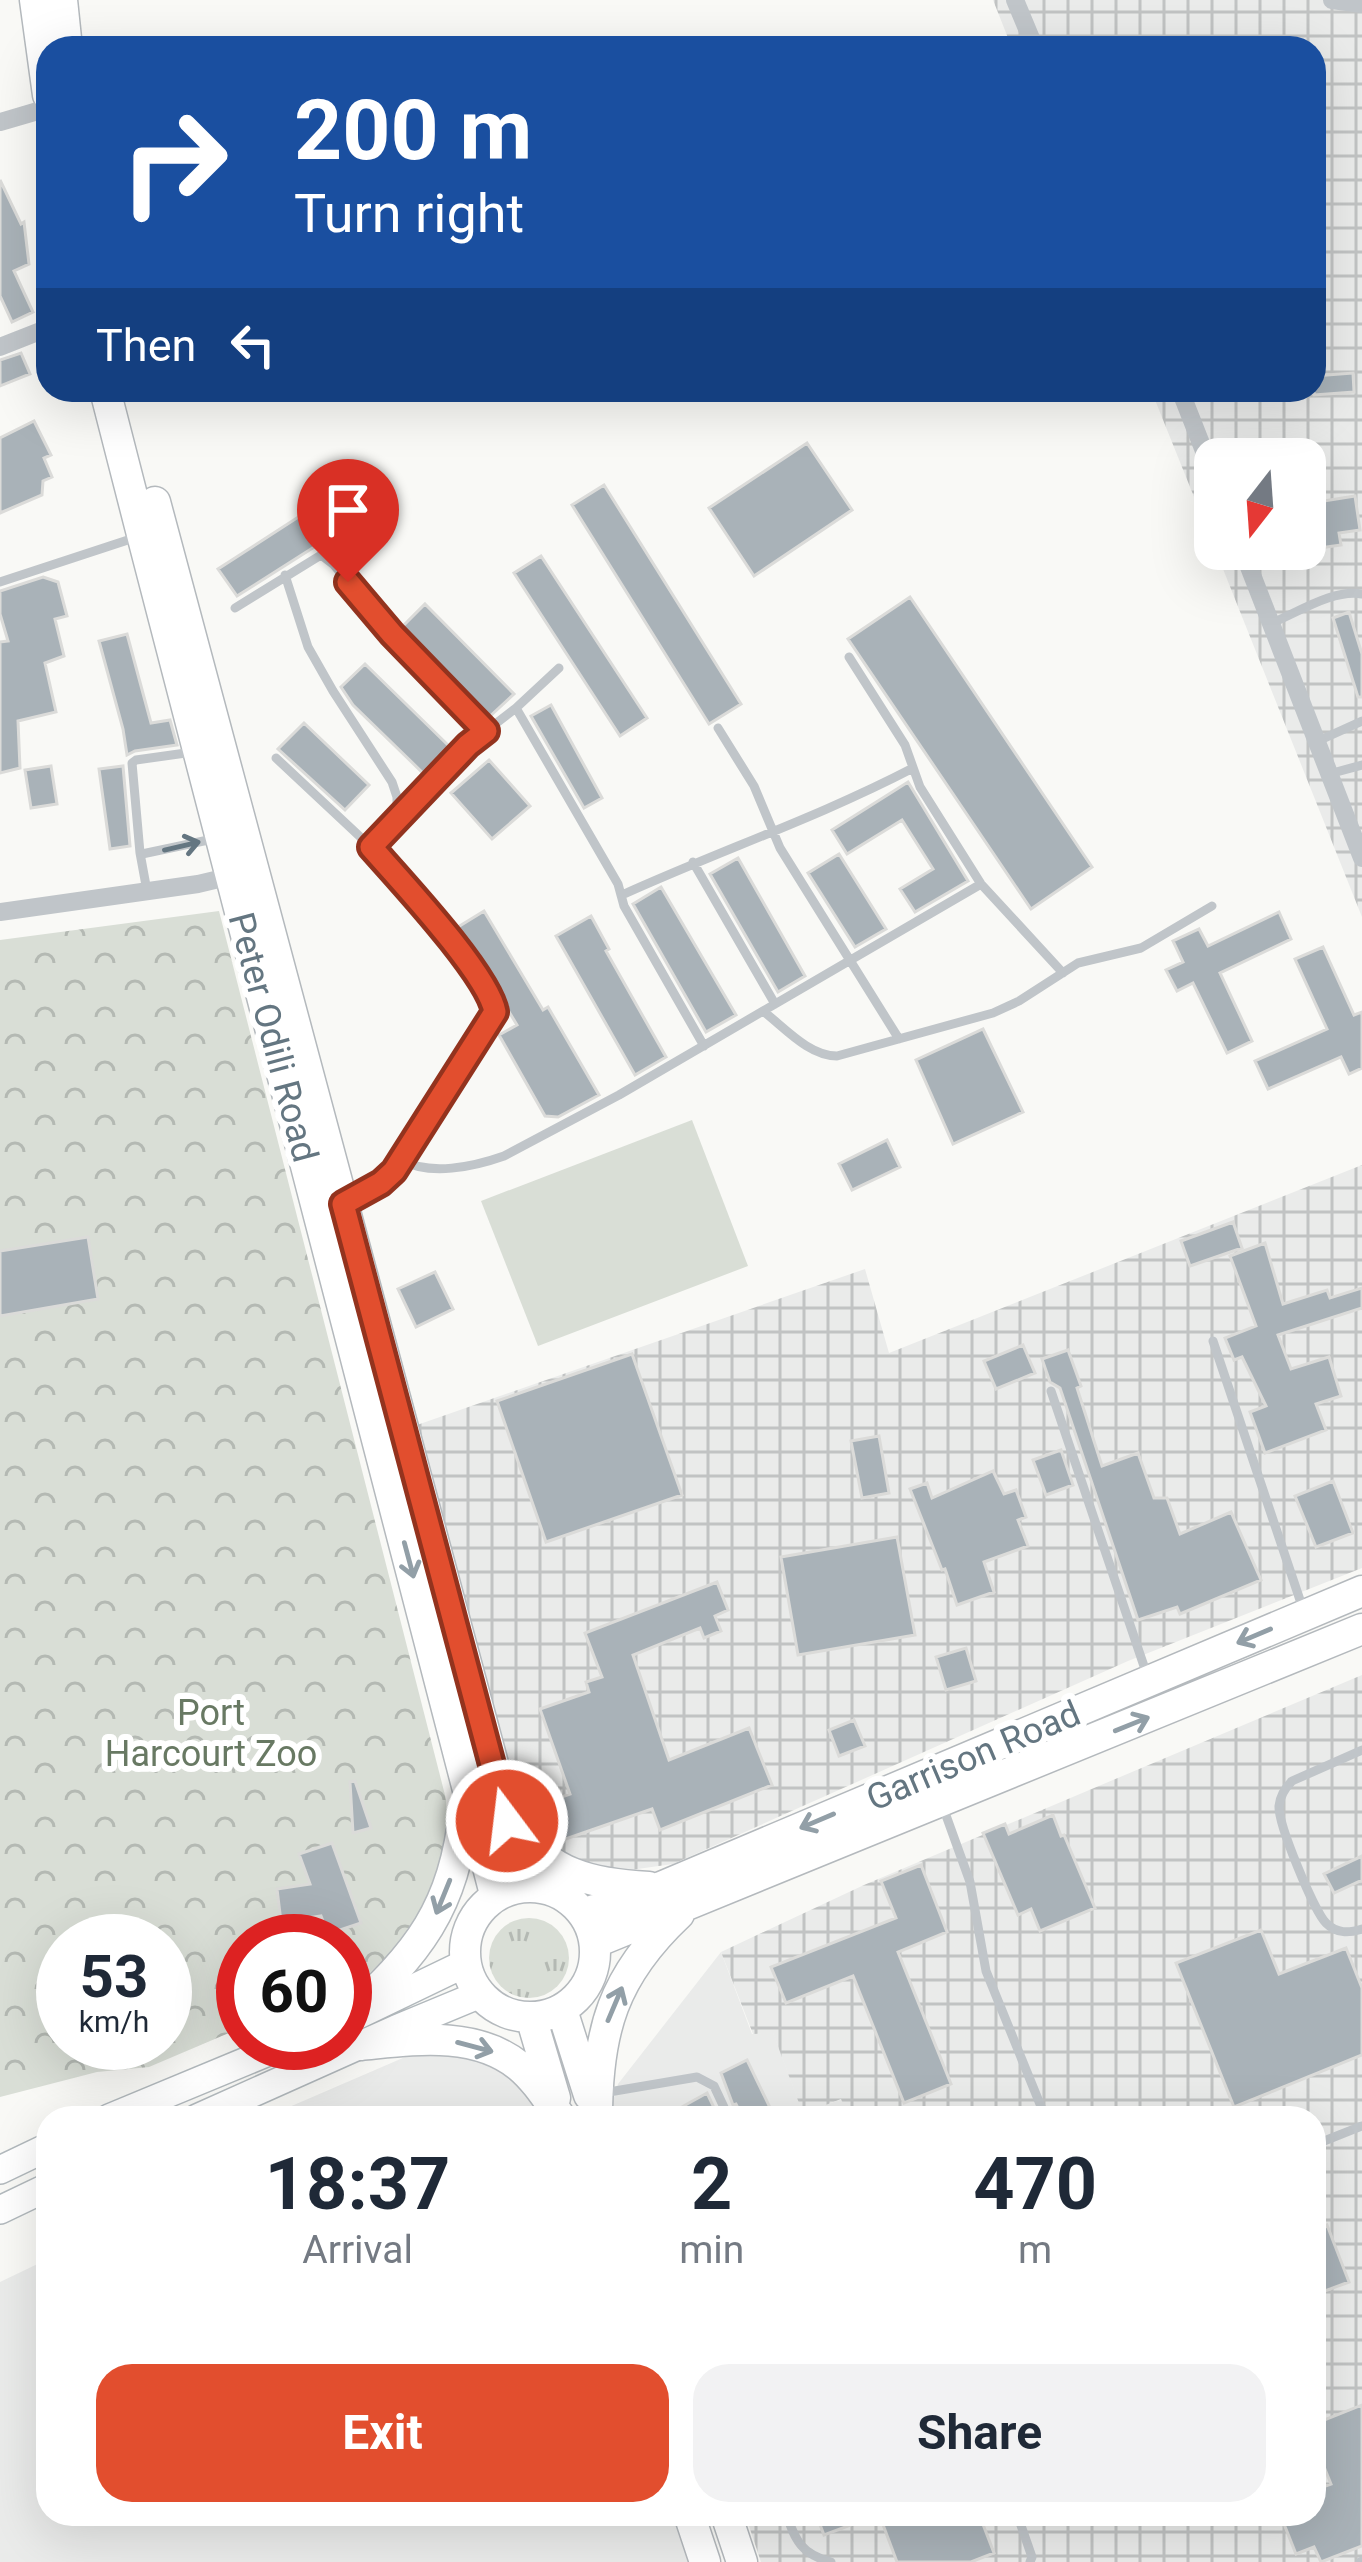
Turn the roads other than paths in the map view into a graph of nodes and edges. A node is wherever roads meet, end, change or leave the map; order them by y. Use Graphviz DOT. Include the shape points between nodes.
graph roads {
  1 [pos="35,0"];
  2 [pos="62,0"];
  3 [pos="1015,0"];
  4 [pos="1332,0"];
  5 [pos="1362,4"];
  6 [pos="40,36"];
  7 [pos="66,36"];
  8 [pos="1030,36"];
  9 [pos="36,112"];
  10 [pos="0,122"];
  11 [pos="36,333"];
  12 [pos="0,347"];
  13 [pos="108,402"];
  14 [pos="129,402"];
  15 [pos="1185,402"];
  16 [pos="1199,438"];
  17 [pos="142,535"];
  18 [pos="1251,570"];
  19 [pos="285,575"];
  20 [pos="0,582"];
  21 [pos="1362,593"];
  22 [pos="236,608"];
  23 [pos="1272,623"];
  24 [pos="849,657"];
  25 [pos="559,668"];
  26 [pos="516,708"];
  27 [pos="1362,721"];
  28 [pos="718,728"];
  29 [pos="486,731"];
  30 [pos="1318,741"];
  31 [pos="197,751"];
  32 [pos="276,758"];
  33 [pos="1362,764"];
  34 [pos="913,768"];
  35 [pos="1329,774"];
  36 [pos="397,819"];
  37 [pos="773,832"];
  38 [pos="221,837"];
  39 [pos="371,847"];
  40 [pos="142,854"];
  41 [pos="1362,858"];
  42 [pos="693,862"];
  43 [pos="242,874"];
  44 [pos="981,884"];
  45 [pos="147,891"];
  46 [pos="622,895"];
  47 [pos="1212,906"];
  48 [pos="0,912"];
  49 [pos="851,960"];
  50 [pos="1063,973"];
  51 [pos="775,1004"];
  52 [pos="763,1012"];
  53 [pos="899,1039"];
  54 [pos="704,1046"];
  55 [pos="400,1160"];
  56 [pos="343,1204"];
  57 [pos="1213,1342"];
  58 [pos="1051,1391"];
  59 [pos="1362,1592"];
  60 [pos="1305,1614"];
  61 [pos="1362,1629"];
  62 [pos="1149,1681"];
  63 [pos="1362,1750"];
  64 [pos="467,1784"];
  65 [pos="941,1802"];
  66 [pos="507,1821"];
  67 [pos="526,1887"];
  68 [pos="661,1888"];
  69 [pos="495,1894"];
  70 [pos="691,1903"];
  71 [pos="589,1928"];
  72 [pos="1362,1929"];
  73 [pos="466,1963"];
  74 [pos="478,1996"];
  75 [pos="372,2002"];
  76 [pos="562,2009"];
  77 [pos="372,2016"];
  78 [pos="531,2018"];
  79 [pos="372,2022"];
  80 [pos="372,2032"];
  81 [pos="225,2070"];
  82 [pos="279,2070"];
  83 [pos="138,2106"];
  84 [pos="217,2106"];
  85 [pos="551,2106"];
  86 [pos="557,2106"];
  87 [pos="595,2106"];
  88 [pos="723,2106"];
  89 [pos="1041,2106"];
  90 [pos="1362,2126"];
  91 [pos="1326,2140"];
  92 [pos="36,2153"];
  93 [pos="0,2170"];
  94 [pos="36,2192"];
  95 [pos="0,2210"];
  96 [pos="693,2526"];
  97 [pos="730,2526"];
  98 [pos="790,2526"];
  99 [pos="1021,2526"];
  100 [pos="705,2562"];
  101 [pos="742,2562"];
  102 [pos="831,2562"];
  103 [pos="1030,2562"];
  1 -- 6 [label="main road"];
  2 -- 7 [label="main road"];
  3 -- 8 [label="street"];
  4 -- 5 [label="street"];
  9 -- 10 [label="street"];
  11 -- 12 [label="street"];
  13 -- 17 [label="main road, Peter Odili Road"];
  14 -- 43 [label="main road, Peter Odili Road"];
  15 -- 16 [label="street"];
  17 -- 20 [label="lane"];
  17 -- 31 [label="main road, Peter Odili Road"];
  18 -- 23 [label="street"];
  19 -- 22 [label="lane"];
  19 -- 29 [label="lane" via="314,557 329,560"];
  19 -- 36 [label="lane" via="308,647 392,782"];
  21 -- 23 [label="lane" via="1343,593"];
  23 -- 30 [label="street"];
  24 -- 34 [label="lane"];
  25 -- 26 [label="lane"];
  26 -- 29 [label="lane"];
  26 -- 46 [label="lane"];
  27 -- 30 [label="lane"];
  28 -- 37 [label="lane"];
  29 -- 36 [label="lane"];
  30 -- 35 [label="street"];
  31 -- 38 [label="main road, Peter Odili Road"];
  31 -- 40 [label="lane" via="132,763"];
  32 -- 39 [label="lane"];
  33 -- 35 [label="lane"];
  34 -- 37 [label="lane"];
  34 -- 44 [label="lane"];
  35 -- 41 [label="street"];
  36 -- 39 [label="lane"];
  37 -- 42 [label="lane"];
  37 -- 49 [label="lane"];
  40 -- 38 [label="lane, one-way"];
  38 -- 43 [label="main road, Peter Odili Road"];
  39 -- 55 [label="lane" via="449,939 495,1012"];
  40 -- 45 [label="lane"];
  42 -- 46 [label="lane"];
  42 -- 51 [label="lane"];
  43 -- 45 [label="street"];
  43 -- 56 [label="main road, Peter Odili Road"];
  43 -- 64 [label="main road, Peter Odili Road, one-way"];
  44 -- 49 [label="lane"];
  44 -- 50 [label="lane"];
  45 -- 48 [label="street"];
  46 -- 54 [label="lane"];
  47 -- 50 [label="lane" via="1141,948"];
  49 -- 51 [label="lane"];
  49 -- 53 [label="lane"];
  50 -- 53 [label="lane" via="993,1012"];
  51 -- 52 [label="lane"];
  52 -- 53 [label="lane" via="824,1056"];
  52 -- 54 [label="lane"];
  54 -- 55 [label="lane" via="504,1156 425,1170"];
  55 -- 56 [label="lane" via="381,1183"];
  56 -- 66 [label="main road, Peter Odili Road"];
  57 -- 60 [label="lane"];
  58 -- 62 [label="lane"];
  59 -- 60 [label="main road, Garrison Road"];
  60 -- 62 [label="main road, Garrison Road, one-way"];
  65 -- 61 [label="main road, Garrison Road, one-way"];
  62 -- 68 [label="main road, Garrison Road, one-way"];
  63 -- 72 [label="lane" via="1292,1781 1279,1804 1323,1921 1341,1932"];
  64 -- 69 [label="main road, Peter Odili Road"];
  64 -- 75 [label="main road, one-way" via="444,1898 425,1936"];
  65 -- 70 [label="main road, Garrison Road"];
  65 -- 89 [label="lane" via="970,1882 986,1971"];
  66 -- 67 [label="main road, Peter Odili Road"];
  66 -- 68 [label="main road" via="546,1861 569,1872"];
  67 -- 69 [label="main road"];
  67 -- 71 [label="main road" via="563,1895"];
  68 -- 71 [label="main road, Garrison Road"];
  69 -- 73 [label="main road" via="468,1928"];
  70 -- 71 [label="main road, Garrison Road"];
  87 -- 70 [label="main road, one-way" via="614,2003 635,1963"];
  71 -- 76 [label="main road" via="592,1973"];
  73 -- 74 [label="main road"];
  73 -- 77 [label="main road"];
  74 -- 78 [label="main road"];
  74 -- 79 [label="main road"];
  76 -- 78 [label="main road"];
  76 -- 87 [label="main road"];
  78 -- 86 [label="main road"];
  80 -- 85 [label="main road, one-way" via="489,2050 520,2067"];
  81 -- 83 [label="main road"];
  82 -- 84 [label="main road"];
  87 -- 88 [label="lane" via="697,2077 714,2086"];
  90 -- 91 [label="lane"];
  92 -- 93 [label="main road"];
  94 -- 95 [label="main road"];
  96 -- 100 [label="main road"];
  97 -- 101 [label="main road"];
  98 -- 102 [label="lane" via="796,2542"];
  99 -- 103 [label="lane"];
}
